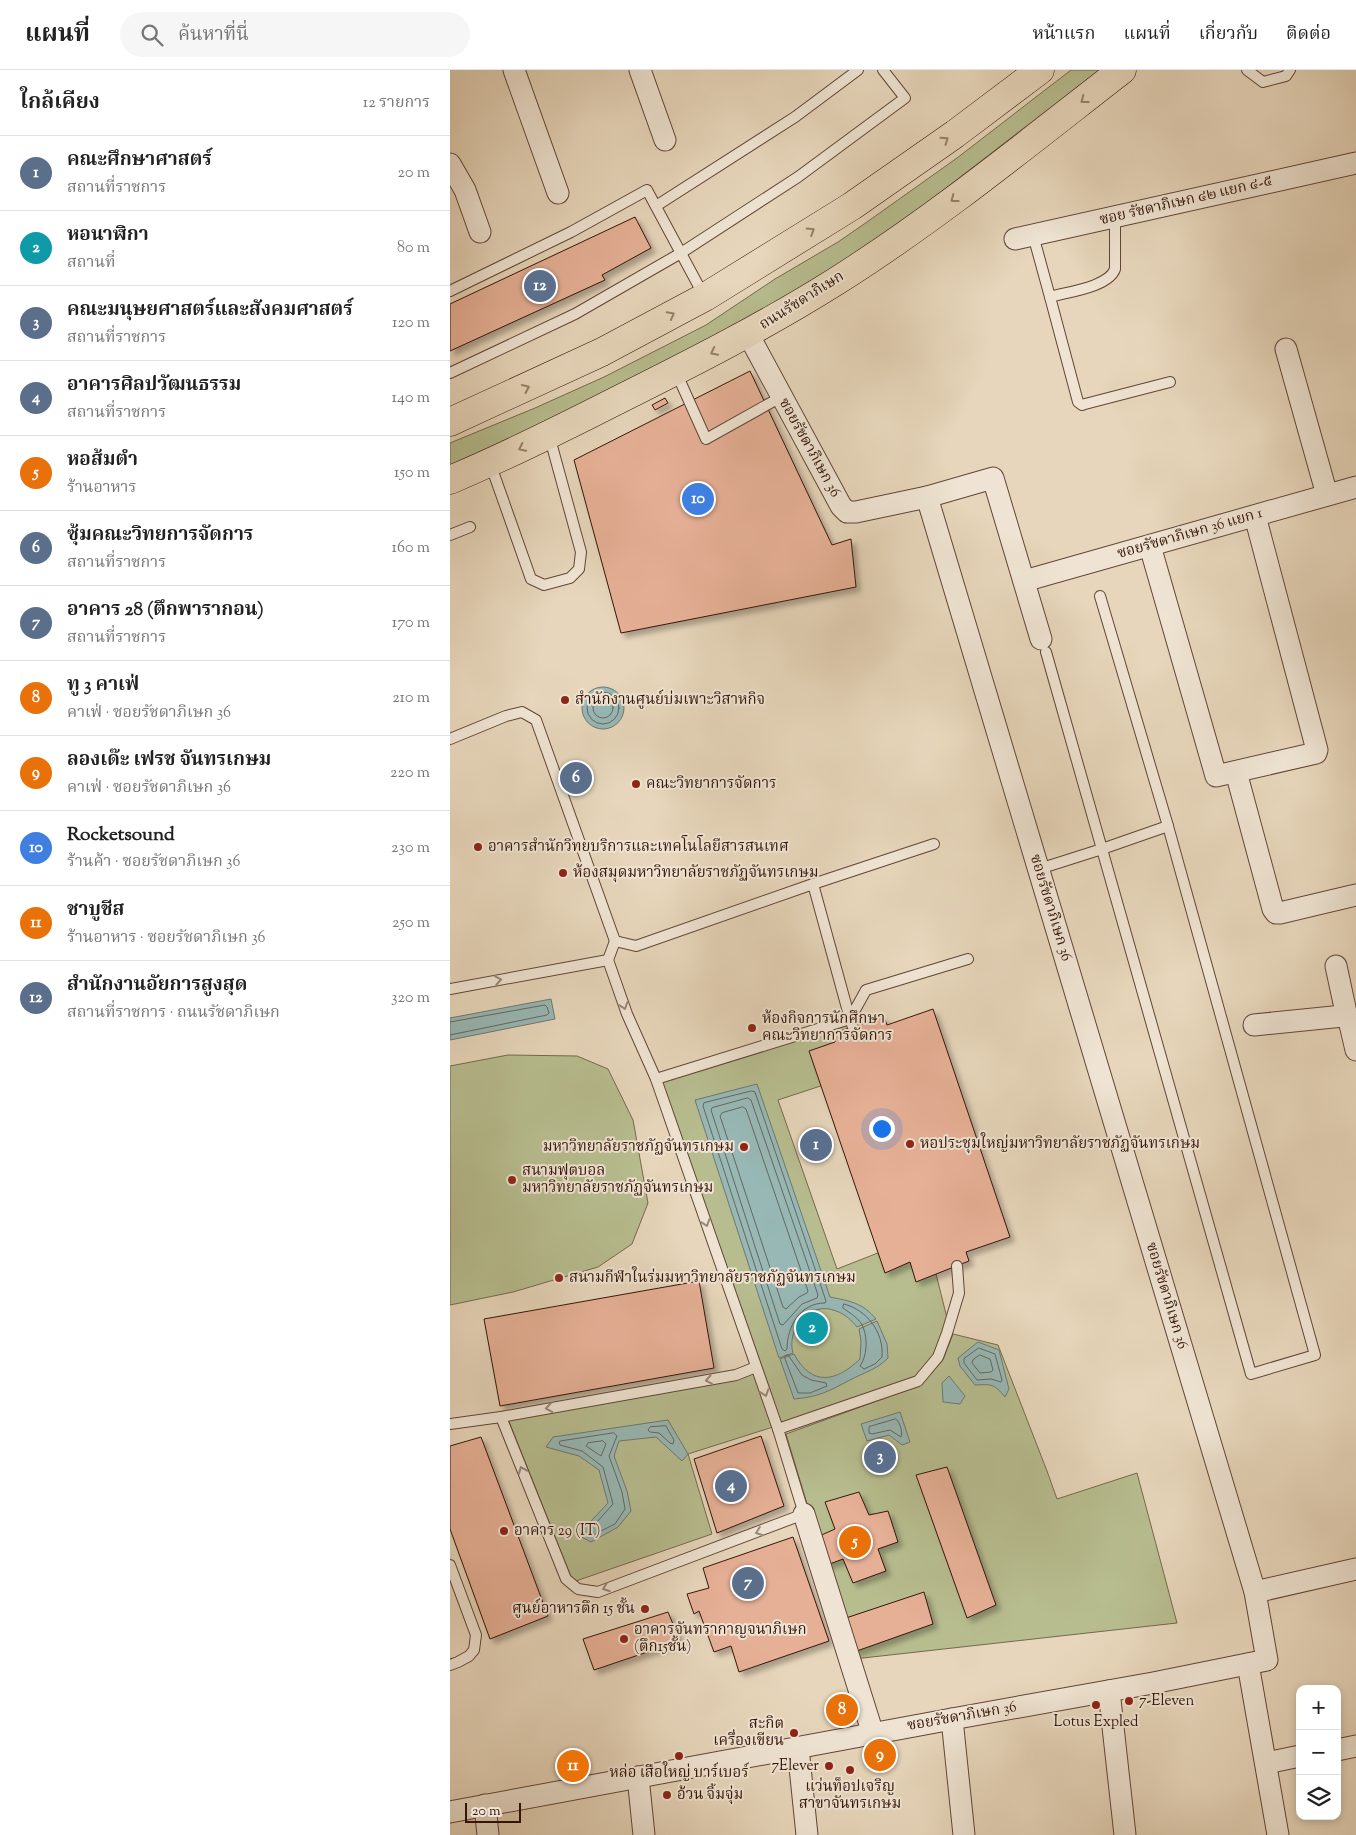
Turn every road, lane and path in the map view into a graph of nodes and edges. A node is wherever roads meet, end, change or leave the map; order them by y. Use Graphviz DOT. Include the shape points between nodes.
graph roads {
  1 [pos="514,70"];
  2 [pos="640,70"];
  3 [pos="858,70"];
  4 [pos="883,70"];
  5 [pos="1040,70"];
  6 [pos="1122,70"];
  7 [pos="1247,70"];
  8 [pos="1290,70"];
  9 [pos="665,140"];
  10 [pos="1356,163"];
  11 [pos="450,164"];
  12 [pos="558,193"];
  13 [pos="656,206"];
  14 [pos="1115,217"];
  15 [pos="480,232"];
  16 [pos="1024,237"];
  17 [pos="681,254"];
  18 [pos="450,291"];
  19 [pos="1050,296"];
  20 [pos="705,297"];
  21 [pos="748,334"];
  22 [pos="1286,349"];
  23 [pos="676,371"];
  24 [pos="450,373"];
  25 [pos="1170,382"];
  26 [pos="781,397"];
  27 [pos="450,422"];
  28 [pos="549,434"];
  29 [pos="490,463"];
  30 [pos="450,480"];
  31 [pos="1356,487"];
  32 [pos="1326,496"];
  33 [pos="927,497"];
  34 [pos="1255,516"];
  35 [pos="470,527"];
  36 [pos="450,535"];
  37 [pos="1150,546"];
  38 [pos="1024,581"];
  39 [pos="1100,596"];
  40 [pos="1043,646"];
  41 [pos="450,739"];
  42 [pos="1236,772"];
  43 [pos="1168,826"];
  44 [pos="934,844"];
  45 [pos="1102,849"];
  46 [pos="1038,869"];
  47 [pos="813,884"];
  48 [pos="1356,895"];
  49 [pos="614,941"];
  50 [pos="968,959"];
  51 [pos="608,960"];
  52 [pos="1336,966"];
  53 [pos="450,989"];
  54 [pos="1347,1017"];
  55 [pos="851,1023"];
  56 [pos="1254,1025"];
  57 [pos="1356,1050"];
  58 [pos="656,1079"];
  59 [pos="957,1266"];
  60 [pos="756,1367"];
  61 [pos="501,1417"];
  62 [pos="450,1424"];
  63 [pos="778,1429"];
  64 [pos="804,1514"];
  65 [pos="450,1565"];
  66 [pos="1356,1569"];
  67 [pos="1255,1592"];
  68 [pos="1258,1662"];
  69 [pos="450,1664"];
  70 [pos="1109,1691"];
  71 [pos="952,1719"];
  72 [pos="873,1734"];
  73 [pos="1356,1746"];
  74 [pos="798,1748"];
  75 [pos="1341,1749"];
  76 [pos="1296,1757"];
  77 [pos="1266,1762"];
  78 [pos="638,1777"];
  79 [pos="485,1805"];
  80 [pos="450,1812"];
  81 [pos="488,1835"];
  82 [pos="644,1835"];
  83 [pos="807,1835"];
  84 [pos="964,1835"];
  85 [pos="1125,1835"];
  86 [pos="1278,1835"];
  1 -- 12 [label="street"];
  2 -- 9 [label="street"];
  3 -- 13 [label="lane" via="795,117"];
  4 -- 17 [label="lane" via="905,98 798,177"];
  20 -- 5 [label="main road, one-way" via="852,206"];
  6 -- 21 [label="main road, ถนนรัชดาภิเษก, one-way" via="924,222 836,282"];
  7 -- 8 [label="lane" via="1263,82 1286,76"];
  10 -- 14 [label="street, ซอย รัชดาภิเษก ๔๒ แยก ๔-๕"];
  11 -- 15 [label="street" via="465,190"];
  13 -- 17 [label="lane"];
  13 -- 18 [label="lane" via="647,190 571,232"];
  14 -- 16 [label="street, ซอย รัชดาภิเษก ๔๒ แยก ๔-๕"];
  14 -- 19 [label="lane" via="1113,275 1098,284"];
  16 -- 19 [label="lane"];
  17 -- 20 [label="lane"];
  17 -- 24 [label="lane" via="575,314"];
  19 -- 25 [label="lane" via="1078,402 1082,405"];
  27 -- 20 [label="main road, one-way" via="602,352"];
  21 -- 23 [label="main road, ถนนรัชดาภิเษก, one-way"];
  21 -- 26 [label="street, ซอยรัชดาภิเษก 36"];
  22 -- 32 [label="street"];
  23 -- 26 [label="lane" via="706,438"];
  23 -- 28 [label="main road, ถนนรัชดาภิเษก"];
  26 -- 33 [label="street, ซอยรัชดาภิเษก 36" via="847,512"];
  28 -- 29 [label="main road, ถนนรัชดาภิเษก, one-way"];
  28 -- 29 [label="lane" via="581,552 579,569 570,578 544,585 531,579"];
  29 -- 30 [label="main road, ถนนรัชดาภิเษก"];
  31 -- 32 [label="street, ซอยรัชดาภิเษก 36 แยก 1"];
  32 -- 34 [label="street, ซอยรัชดาภิเษก 36 แยก 1"];
  33 -- 38 [label="street" via="993,478"];
  33 -- 46 [label="street, ซอยรัชดาภิเษก 36"];
  34 -- 37 [label="street, ซอยรัชดาภิเษก 36 แยก 1"];
  34 -- 42 [label="street" via="1317,750 1316,753"];
  35 -- 36 [label="lane"];
  37 -- 38 [label="street, ซอยรัชดาภิเษก 36 แยก 1"];
  37 -- 42 [label="street" via="1216,776"];
  38 -- 40 [label="street"];
  39 -- 43 [label="lane"];
  40 -- 45 [label="lane"];
  41 -- 49 [label="lane" via="522,712 536,720"];
  42 -- 48 [label="street" via="1276,913"];
  43 -- 45 [label="lane"];
  43 -- 45 [label="lane" via="1315,1355 1251,1374"];
  44 -- 47 [label="lane"];
  45 -- 46 [label="lane"];
  46 -- 67 [label="street, ซอยรัชดาภิเษก 36"];
  47 -- 49 [label="lane" via="636,946"];
  47 -- 55 [label="lane"];
  49 -- 51 [label="lane"];
  50 -- 55 [label="lane" via="866,990"];
  53 -- 51 [label="lane, one-way"];
  51 -- 58 [label="lane, one-way" via="627,1014"];
  52 -- 54 [label="street"];
  54 -- 56 [label="street"];
  54 -- 57 [label="street"];
  55 -- 58 [label="lane"];
  58 -- 60 [label="lane, one-way"];
  59 -- 63 [label="lane" via="959,1294 947,1333 938,1358 918,1381"];
  60 -- 61 [label="lane, one-way" via="736,1375"];
  60 -- 63 [label="lane, one-way"];
  61 -- 62 [label="lane"];
  64 -- 61 [label="lane, one-way" via="598,1592 578,1589 566,1579"];
  63 -- 64 [label="lane"];
  64 -- 72 [label="street"];
  65 -- 69 [label="lane" via="476,1635 474,1650 469,1656"];
  66 -- 67 [label="street"];
  67 -- 68 [label="street, ซอยรัชดาภิเษก 36"];
  68 -- 70 [label="street, ซอยรัชดาภิเษก 36"];
  68 -- 77 [label="street, ซอยรัชดาภิเษก 36"];
  70 -- 71 [label="street, ซอยรัชดาภิเษก 36"];
  70 -- 85 [label="street"];
  71 -- 72 [label="street, ซอยรัชดาภิเษก 36"];
  71 -- 84 [label="street"];
  72 -- 74 [label="street, ซอยรัชดาภิเษก 36"];
  73 -- 75 [label="street"];
  74 -- 78 [label="street, ซอยรัชดาภิเษก 36"];
  74 -- 83 [label="street"];
  76 -- 77 [label="street"];
  77 -- 86 [label="street, ซอยรัชดาภิเษก 36"];
  78 -- 79 [label="street, ซอยรัชดาภิเษก 36"];
  78 -- 82 [label="street"];
  79 -- 80 [label="street, ซอยรัชดาภิเษก 36"];
  79 -- 81 [label="street"];
}
